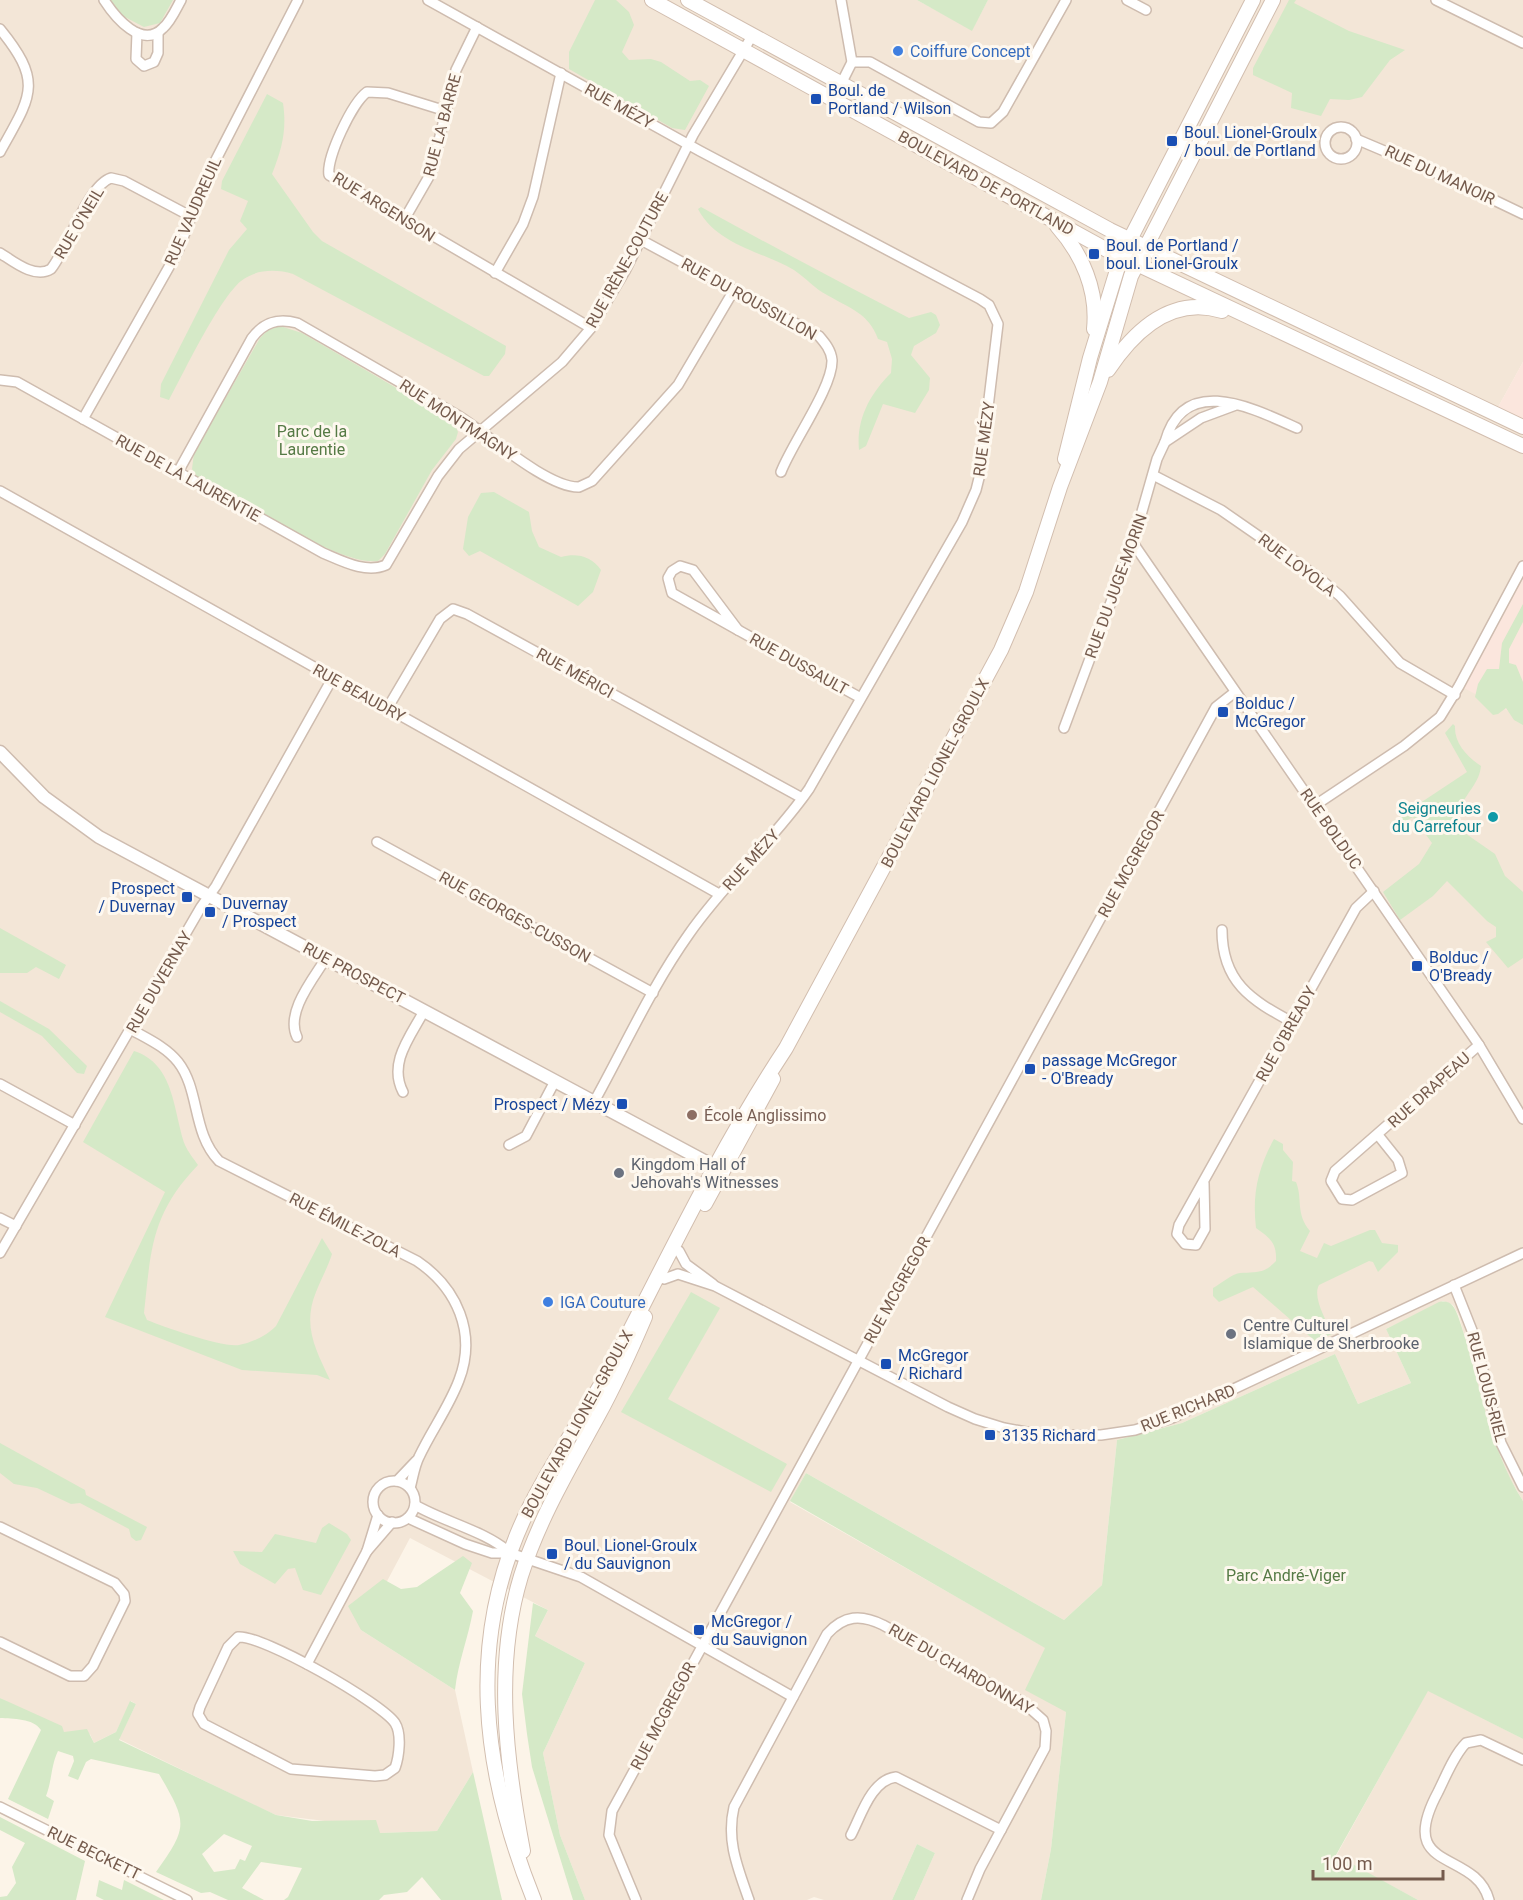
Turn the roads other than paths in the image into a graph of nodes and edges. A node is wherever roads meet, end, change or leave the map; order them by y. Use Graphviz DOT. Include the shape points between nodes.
graph roads {
  1 [pos="104,0"];
  2 [pos="181,0"];
  3 [pos="428,0"];
  4 [pos="652,0"];
  5 [pos="688,0"];
  6 [pos="840,0"];
  7 [pos="1066,0"];
  8 [pos="1127,0"];
  9 [pos="1253,0"];
  10 [pos="1273,0"];
  11 [pos="1436,0"];
  12 [pos="293,2"];
  13 [pos="1146,10"];
  14 [pos="477,27"];
  15 [pos="0,29"];
  16 [pos="137,33"];
  17 [pos="158,33"];
  18 [pos="752,36"];
  19 [pos="1523,43"];
  20 [pos="744,50"];
  21 [pos="852,62"];
  22 [pos="561,73"];
  23 [pos="841,84"];
  24 [pos="446,111"];
  25 [pos="4,135"];
  26 [pos="1356,138"];
  27 [pos="689,144"];
  28 [pos="0,152"];
  29 [pos="1523,214"];
  30 [pos="192,217"];
  31 [pos="404,220"];
  32 [pos="1051,220"];
  33 [pos="641,240"];
  34 [pos="1129,240"];
  35 [pos="1144,247"];
  36 [pos="0,254"];
  37 [pos="1121,256"];
  38 [pos="1136,264"];
  39 [pos="495,273"];
  40 [pos="734,291"];
  41 [pos="1265,324"];
  42 [pos="591,327"];
  43 [pos="1090,358"];
  44 [pos="0,380"];
  45 [pos="1100,382"];
  46 [pos="1236,405"];
  47 [pos="82,419"];
  48 [pos="1523,427"];
  49 [pos="1296,428"];
  50 [pos="479,432"];
  51 [pos="1165,442"];
  52 [pos="1523,446"];
  53 [pos="178,472"];
  54 [pos="781,472"];
  55 [pos="1153,475"];
  56 [pos="1060,488"];
  57 [pos="0,491"];
  58 [pos="1133,543"];
  59 [pos="1523,566"];
  60 [pos="379,568"];
  61 [pos="738,630"];
  62 [pos="332,679"];
  63 [pos="1235,692"];
  64 [pos="1455,695"];
  65 [pos="860,697"];
  66 [pos="387,709"];
  67 [pos="1064,728"];
  68 [pos="0,752"];
  69 [pos="802,798"];
  70 [pos="1314,806"];
  71 [pos="377,842"];
  72 [pos="1374,891"];
  73 [pos="719,894"];
  74 [pos="209,896"];
  75 [pos="1222,930"];
  76 [pos="326,958"];
  77 [pos="653,993"];
  78 [pos="424,1011"];
  79 [pos="1292,1022"];
  80 [pos="132,1030"];
  81 [pos="297,1037"];
  82 [pos="1479,1045"];
  83 [pos="555,1081"];
  84 [pos="0,1084"];
  85 [pos="403,1092"];
  86 [pos="594,1102"];
  87 [pos="1523,1119"];
  88 [pos="75,1125"];
  89 [pos="1378,1135"];
  90 [pos="509,1145"];
  91 [pos="719,1169"];
  92 [pos="1204,1183"];
  93 [pos="0,1218"];
  94 [pos="16,1226"];
  95 [pos="679,1251"];
  96 [pos="0,1253"];
  97 [pos="1523,1253"];
  98 [pos="664,1279"];
  99 [pos="1454,1285"];
  100 [pos="715,1286"];
  101 [pos="858,1360"];
  102 [pos="418,1459"];
  103 [pos="397,1481"];
  104 [pos="1523,1487"];
  105 [pos="410,1488"];
  106 [pos="415,1505"];
  107 [pos="378,1515"];
  108 [pos="408,1518"];
  109 [pos="392,1522"];
  110 [pos="0,1527"];
  111 [pos="367,1551"];
  112 [pos="510,1553"];
  113 [pos="527,1558"];
  114 [pos="0,1642"];
  115 [pos="700,1647"];
  116 [pos="307,1664"];
  117 [pos="793,1697"];
  118 [pos="1523,1760"];
  119 [pos="0,1807"];
  120 [pos="1000,1830"];
  121 [pos="851,1835"];
  122 [pos="187,1900"];
  123 [pos="534,1900"];
  124 [pos="636,1900"];
  125 [pos="749,1900"];
  126 [pos="967,1900"];
  127 [pos="1489,1900"];
  1 -- 16 [label="street"];
  2 -- 17 [label="street"];
  3 -- 14 [label="street, RUE MÉZY"];
  4 -- 20 [label="main road, BOULEVARD DE PORTLAND"];
  5 -- 18 [label="main road, BOULEVARD DE PORTLAND"];
  6 -- 21 [label="street"];
  7 -- 21 [label="street" via="1003,112 991,123 979,122 870,62"];
  8 -- 13 [label="street"];
  9 -- 34 [label="main road, BOULEVARD LIONEL-GROULX"];
  10 -- 35 [label="main road, BOULEVARD LIONEL-GROULX"];
  11 -- 19 [label="street"];
  12 -- 30 [label="street, RUE VAUDREUIL"];
  14 -- 22 [label="street, RUE MÉZY"];
  14 -- 24 [label="street, RUE LA BARRE" via="456,69"];
  15 -- 25 [label="street" via="17,50 28,76 27,100"];
  16 -- 17 [label="street"];
  16 -- 17 [label="street" via="135,59 144,66 156,58"];
  18 -- 20 [label="street, RUE IRÈNE-COUTURE"];
  18 -- 23 [label="main road, BOULEVARD DE PORTLAND"];
  20 -- 27 [label="street, RUE IRÈNE-COUTURE"];
  20 -- 32 [label="main road, BOULEVARD DE PORTLAND"];
  21 -- 23 [label="street"];
  22 -- 27 [label="street, RUE MÉZY"];
  22 -- 39 [label="street" via="533,197 523,224"];
  23 -- 34 [label="main road, BOULEVARD DE PORTLAND"];
  24 -- 31 [label="street, RUE LA BARRE" via="431,173"];
  24 -- 31 [label="street, RUE ARGENSON" via="388,93 367,92 355,105 328,163 329,175 334,180"];
  25 -- 28 [label="street"];
  26 -- 29 [label="street, RUE DU MANOIR"];
  27 -- 33 [label="street, RUE IRÈNE-COUTURE"];
  27 -- 65 [label="street, RUE MÉZY" via="980,299 995,314 999,332 976,490 962,522"];
  30 -- 36 [label="street, RUE O'NEIL" via="111,178 93,196 51,269 31,270"];
  30 -- 47 [label="street, RUE VAUDREUIL" via="178,251"];
  31 -- 39 [label="street, RUE ARGENSON"];
  32 -- 37 [label="main road, BOULEVARD DE PORTLAND"];
  32 -- 43 [label="main road" via="1081,259 1089,280 1094,324"];
  33 -- 40 [label="street, RUE DU ROUSSILLON"];
  33 -- 42 [label="street, RUE IRÈNE-COUTURE"];
  34 -- 35 [label="main road, BOULEVARD DE PORTLAND"];
  34 -- 37 [label="main road, BOULEVARD LIONEL-GROULX"];
  35 -- 38 [label="main road, BOULEVARD LIONEL-GROULX"];
  35 -- 48 [label="main road, BOULEVARD DE PORTLAND"];
  37 -- 38 [label="main road, BOULEVARD DE PORTLAND"];
  37 -- 43 [label="main road, BOULEVARD LIONEL-GROULX"];
  38 -- 41 [label="main road, BOULEVARD DE PORTLAND"];
  38 -- 45 [label="main road, BOULEVARD LIONEL-GROULX"];
  39 -- 42 [label="street, RUE ARGENSON"];
  40 -- 50 [label="street, RUE MONTMAGNY" via="671,394 586,485 561,483"];
  40 -- 54 [label="street, RUE DU ROUSSILLON" via="819,336 832,359 825,386"];
  41 -- 45 [label="main road" via="1207,307 1178,309 1140,331"];
  41 -- 52 [label="main road, BOULEVARD DE PORTLAND"];
  42 -- 50 [label="street, RUE IRÈNE-COUTURE" via="562,362"];
  43 -- 56 [label="main road, BOULEVARD LIONEL-GROULX"];
  44 -- 47 [label="street, RUE DE LA LAURENTIE" via="17,382"];
  45 -- 56 [label="main road, BOULEVARD LIONEL-GROULX"];
  46 -- 49 [label="street, RUE DU JUGE-MORIN"];
  46 -- 51 [label="street" via="1200,418"];
  46 -- 51 [label="street, RUE DU JUGE-MORIN" via="1213,399 1194,404 1171,424"];
  47 -- 53 [label="street, RUE DE LA LAURENTIE"];
  50 -- 53 [label="street, RUE MONTMAGNY" via="460,417 297,323 282,320 264,325 252,338"];
  50 -- 60 [label="street, RUE IRÈNE-COUTURE" via="449,461 390,560"];
  51 -- 55 [label="street, RUE DU JUGE-MORIN"];
  53 -- 60 [label="street, RUE DE LA LAURENTIE" via="323,553 364,568"];
  55 -- 58 [label="street, RUE DU JUGE-MORIN"];
  55 -- 64 [label="street, RUE LOYOLA" via="1221,510 1319,578 1400,663"];
  56 -- 91 [label="main road, BOULEVARD LIONEL-GROULX" via="1026,592 1001,650 786,1048 756,1092"];
  57 -- 62 [label="street, RUE BEAUDRY"];
  58 -- 63 [label="street, RUE BOLDUC"];
  58 -- 67 [label="street, RUE DU JUGE-MORIN"];
  59 -- 64 [label="street"];
  61 -- 61 [label="street, RUE DUSSAULT" via="693,570 680,566 672,571 667,582 672,593"];
  61 -- 65 [label="street, RUE DUSSAULT"];
  62 -- 66 [label="street, RUE BEAUDRY"];
  62 -- 74 [label="street, RUE DUVERNAY"];
  63 -- 70 [label="street, RUE BOLDUC"];
  63 -- 101 [label="street, RUE MCGREGOR" via="1216,707"];
  64 -- 70 [label="street" via="1440,717 1421,734"];
  65 -- 69 [label="street, RUE MÉZY"];
  66 -- 69 [label="street, RUE MÉRICI" via="440,619 453,609"];
  66 -- 73 [label="street, RUE BEAUDRY"];
  68 -- 74 [label="street, RUE PROSPECT" via="31,785 85,828"];
  69 -- 73 [label="street, RUE MÉZY" via="779,830"];
  70 -- 72 [label="street, RUE BOLDUC"];
  71 -- 77 [label="street, RUE GEORGES-CUSSON"];
  72 -- 79 [label="street, RUE O'BREADY" via="1356,908"];
  72 -- 82 [label="street, RUE BOLDUC"];
  73 -- 77 [label="street, RUE MÉZY" via="689,933"];
  74 -- 76 [label="street, RUE PROSPECT"];
  74 -- 80 [label="street, RUE DUVERNAY"];
  75 -- 79 [label="street" via="1226,961 1245,992 1257,1004"];
  76 -- 78 [label="street, RUE PROSPECT"];
  76 -- 81 [label="street" via="296,1012"];
  77 -- 86 [label="street, RUE MÉZY"];
  78 -- 83 [label="street, RUE PROSPECT"];
  78 -- 85 [label="street" via="398,1062 397,1077"];
  79 -- 92 [label="street, RUE O'BREADY"];
  80 -- 88 [label="street, RUE DUVERNAY"];
  80 -- 102 [label="street, RUE ÉMILE-ZOLA" via="162,1047 180,1064 203,1138 219,1161 417,1261 450,1291 464,1328 463,1366"];
  82 -- 87 [label="street, RUE BOLDUC"];
  82 -- 89 [label="street, RUE DRAPEAU"];
  83 -- 86 [label="street, RUE PROSPECT"];
  83 -- 90 [label="street" via="526,1136"];
  84 -- 88 [label="street"];
  86 -- 91 [label="street, RUE PROSPECT"];
  88 -- 94 [label="street, RUE DUVERNAY"];
  89 -- 89 [label="street, RUE DRAPEAU" via="1332,1176 1332,1186 1342,1199 1352,1200 1402,1173 1398,1160"];
  91 -- 95 [label="main road, BOULEVARD LIONEL-GROULX"];
  91 -- 112 [label="main road, BOULEVARD LIONEL-GROULX" via="548,1473"];
  92 -- 92 [label="street, RUE O'BREADY" via="1177,1230 1185,1244 1196,1245 1203,1236"];
  93 -- 94 [label="street"];
  94 -- 96 [label="street, RUE DUVERNAY"];
  95 -- 98 [label="main road, BOULEVARD LIONEL-GROULX"];
  95 -- 100 [label="street, RUE RICHARD" via="689,1267"];
  97 -- 99 [label="street, RUE RICHARD"];
  98 -- 100 [label="street, RUE RICHARD" via="678,1274"];
  98 -- 113 [label="main road, BOULEVARD LIONEL-GROULX"];
  99 -- 101 [label="street, RUE RICHARD" via="1172,1418 1135,1430 1101,1435 1043,1435 975,1419"];
  99 -- 104 [label="street, RUE LOUIS-RIEL" via="1475,1338 1500,1443"];
  100 -- 101 [label="street, RUE RICHARD"];
  101 -- 115 [label="street, RUE MCGREGOR"];
  102 -- 103 [label="street, RUE ÉMILE-ZOLA"];
  102 -- 105 [label="street, RUE ÉMILE-ZOLA"];
  103 -- 105 [label="street"];
  103 -- 107 [label="street" via="378,1490 374,1501"];
  105 -- 106 [label="street"];
  106 -- 108 [label="street"];
  106 -- 112 [label="street" via="497,1541"];
  107 -- 109 [label="street"];
  107 -- 111 [label="street"];
  108 -- 109 [label="street"];
  108 -- 112 [label="street" via="465,1544 492,1553"];
  109 -- 111 [label="street"];
  110 -- 114 [label="street" via="116,1584 125,1601 93,1666 84,1676 70,1676"];
  111 -- 116 [label="street"];
  112 -- 113 [label="street"];
  112 -- 123 [label="main road, BOULEVARD LIONEL-GROULX" via="499,1586 489,1650 488,1722 508,1831"];
  113 -- 115 [label="street" via="581,1577"];
  113 -- 123 [label="main road, BOULEVARD LIONEL-GROULX" via="512,1613 505,1689 514,1796"];
  115 -- 117 [label="street"];
  115 -- 124 [label="street, RUE MCGREGOR" via="610,1817 609,1835"];
  116 -- 116 [label="street" via="250,1638 238,1637 228,1647 200,1707 200,1720 291,1769 375,1776 395,1768 395,1722"];
  117 -- 120 [label="street, RUE DU CHARDONNAY" via="827,1634 843,1620 863,1617 1024,1703 1043,1720 1047,1740 1041,1759"];
  117 -- 125 [label="street, RUE DU CHARDONNAY" via="734,1807 731,1820 731,1848"];
  118 -- 127 [label="street" via="1489,1742 1472,1740 1462,1748 1427,1812 1424,1828 1433,1852 1478,1881"];
  119 -- 122 [label="street, RUE BECKETT"];
  120 -- 121 [label="street" via="896,1777 877,1786"];
  120 -- 126 [label="street, RUE DU CHARDONNAY"];
}
